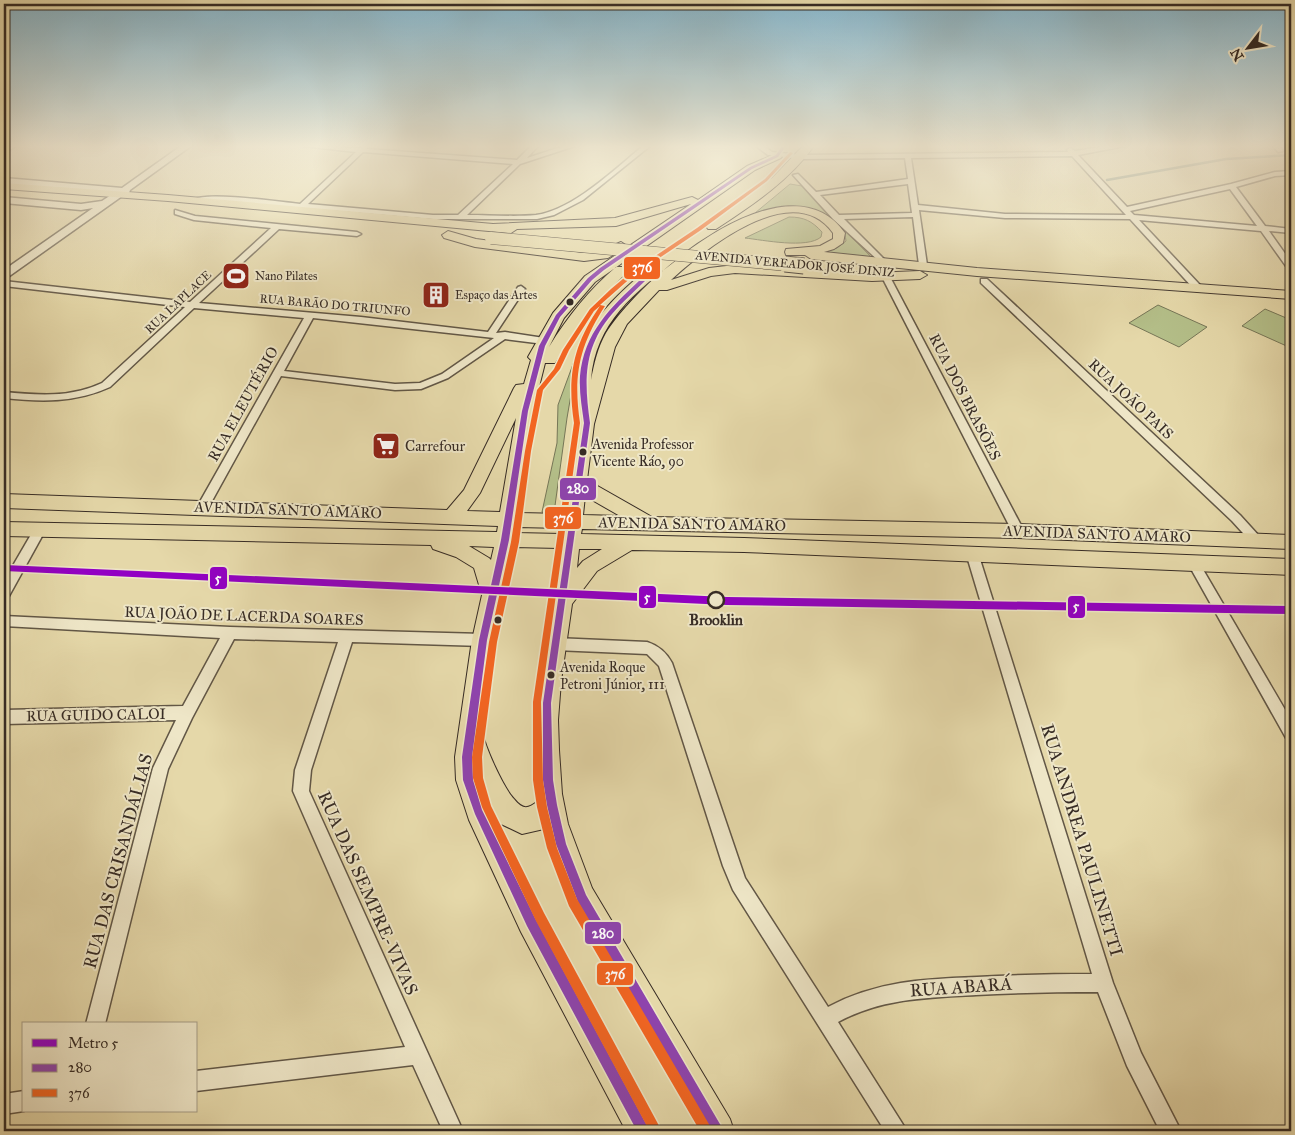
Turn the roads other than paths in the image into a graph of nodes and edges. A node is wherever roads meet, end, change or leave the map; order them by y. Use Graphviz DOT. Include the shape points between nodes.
graph roads {
  1 [pos="105,199"];
  2 [pos="110,199"];
  3 [pos="121,199"];
  4 [pos="129,199"];
  5 [pos="310,199"];
  6 [pos="479,199"];
  7 [pos="576,199"];
  8 [pos="692,199"];
  9 [pos="710,199"];
  10 [pos="723,199"];
  11 [pos="753,199"];
  12 [pos="767,199"];
  13 [pos="819,199"];
  14 [pos="914,199"];
  15 [pos="1114,199"];
  16 [pos="1174,199"];
  17 [pos="1241,199"];
  18 [pos="4,200"];
  19 [pos="189,201"];
  20 [pos="302,206"];
  21 [pos="171,207"];
  22 [pos="141,208"];
  23 [pos="709,209"];
  24 [pos="1124,210"];
  25 [pos="916,211"];
  26 [pos="731,214"];
  27 [pos="692,216"];
  28 [pos="836,217"];
  29 [pos="1132,217"];
  30 [pos="458,218"];
  31 [pos="278,225"];
  32 [pos="713,225"];
  33 [pos="1262,228"];
  34 [pos="731,229"];
  35 [pos="1291,231"];
  36 [pos="490,233"];
  37 [pos="357,234"];
  38 [pos="448,235"];
  39 [pos="791,252"];
  40 [pos="564,255"];
  41 [pos="805,260"];
  42 [pos="881,261"];
  43 [pos="1291,266"];
  44 [pos="924,270"];
  45 [pos="4,275"];
  46 [pos="886,277"];
  47 [pos="590,279"];
  48 [pos="984,281"];
  49 [pos="4,283"];
  50 [pos="1197,287"];
  51 [pos="521,289"];
  52 [pos="652,290"];
  53 [pos="1291,295"];
  54 [pos="1291,304"];
  55 [pos="193,305"];
  56 [pos="310,315"];
  57 [pos="491,334"];
  58 [pos="505,335"];
  59 [pos="543,343"];
  60 [pos="276,372"];
  61 [pos="531,386"];
  62 [pos="4,395"];
  63 [pos="525,411"];
  64 [pos="586,423"];
  65 [pos="492,451"];
  66 [pos="578,483"];
  67 [pos="4,501"];
  68 [pos="203,507"];
  69 [pos="452,517"];
  70 [pos="508,518"];
  71 [pos="649,524"];
  72 [pos="4,528"];
  73 [pos="40,529"];
  74 [pos="572,531"];
  75 [pos="1018,531"];
  76 [pos="422,537"];
  77 [pos="505,540"];
  78 [pos="1256,540"];
  79 [pos="630,542"];
  80 [pos="1291,542"];
  81 [pos="972,553"];
  82 [pos="1194,564"];
  83 [pos="1291,566"];
  84 [pos="4,592"];
  85 [pos="494,597"];
  86 [pos="562,602"];
  87 [pos="4,621"];
  88 [pos="230,632"];
  89 [pos="348,636"];
  90 [pos="483,640"];
  91 [pos="555,644"];
  92 [pos="187,713"];
  93 [pos="4,717"];
  94 [pos="471,730"];
  95 [pos="1291,733"];
  96 [pos="552,806"];
  97 [pos="1104,984"];
  98 [pos="824,1019"];
  99 [pos="96,1022"];
  100 [pos="420,1055"];
  101 [pos="198,1081"];
  102 [pos="22,1101"];
  103 [pos="4,1104"];
  104 [pos="453,1131"];
  105 [pos="644,1131"];
  106 [pos="718,1131"];
  107 [pos="897,1131"];
  108 [pos="1171,1131"];
  1 -- 18 [label="street, AVENIDA VEREADOR JOSÉ DINIZ" via="81,207"];
  2 -- 45 [label="street"];
  3 -- 22 [label="main road, AVENIDA VEREADOR JOSÉ DINIZ"];
  4 -- 21 [label="main road, AVENIDA VEREADOR JOSÉ DINIZ"];
  5 -- 20 [label="street"];
  6 -- 30 [label="street"];
  7 -- 30 [label="street, AVENIDA VEREADOR JOSÉ DINIZ" via="554,213 523,218"];
  8 -- 36 [label="main road" via="616,222"];
  9 -- 27 [label="main road"];
  10 -- 23 [label="main road"];
  11 -- 26 [label="main road"];
  12 -- 34 [label="main road"];
  13 -- 28 [label="street"];
  14 -- 25 [label="street"];
  15 -- 24 [label="street"];
  16 -- 24 [label="street"];
  17 -- 33 [label="street"];
  19 -- 20 [label="street, AVENIDA VEREADOR JOSÉ DINIZ" via="220,199"];
  19 -- 21 [label="main road, AVENIDA VEREADOR JOSÉ DINIZ"];
  19 -- 36 [label="main road, AVENIDA VEREADOR JOSÉ DINIZ"];
  20 -- 30 [label="street, AVENIDA VEREADOR JOSÉ DINIZ"];
  21 -- 31 [label="street, AVENIDA VEREADOR JOSÉ DINIZ" via="194,218"];
  21 -- 38 [label="main road, AVENIDA VEREADOR JOSÉ DINIZ"];
  23 -- 26 [label="main road"];
  23 -- 27 [label="main road"];
  24 -- 29 [label="street"];
  25 -- 28 [label="street"];
  25 -- 29 [label="street" via="1005,216"];
  25 -- 44 [label="street"];
  26 -- 32 [label="main road"];
  27 -- 32 [label="main road"];
  27 -- 40 [label="main road" via="655,220 611,252 591,257"];
  27 -- 47 [label="main road" via="665,226"];
  27 -- 61 [label="main road" via="626,266 584,304"];
  28 -- 42 [label="street"];
  29 -- 33 [label="street"];
  29 -- 50 [label="street"];
  31 -- 37 [label="street, AVENIDA VEREADOR JOSÉ DINIZ"];
  31 -- 55 [label="street, RUA LAPLACE"];
  32 -- 34 [label="main road"];
  32 -- 64 [label="main road" via="646,276 616,304 597,328 582,377"];
  33 -- 35 [label="street"];
  33 -- 43 [label="street"];
  34 -- 39 [label="main road" via="777,210 804,209 820,214 839,232 839,240 832,245"];
  34 -- 52 [label="main road" via="727,246 674,272"];
  36 -- 38 [label="main road, AVENIDA VEREADOR JOSÉ DINIZ"];
  36 -- 39 [label="main road, AVENIDA VEREADOR JOSÉ DINIZ" via="511,229"];
  36 -- 41 [label="main road, AVENIDA VEREADOR JOSÉ DINIZ, bridge"];
  38 -- 40 [label="main road" via="475,243"];
  39 -- 41 [label="main road"];
  40 -- 47 [label="main road" via="580,262"];
  41 -- 42 [label="main road, AVENIDA VEREADOR JOSÉ DINIZ"];
  41 -- 44 [label="main road, AVENIDA VEREADOR JOSÉ DINIZ"];
  42 -- 44 [label="main road, AVENIDA VEREADOR JOSÉ DINIZ"];
  44 -- 46 [label="main road"];
  44 -- 48 [label="main road, AVENIDA VEREADOR JOSÉ DINIZ"];
  44 -- 50 [label="main road, AVENIDA VEREADOR JOSÉ DINIZ"];
  46 -- 52 [label="main road" via="735,269 709,272"];
  46 -- 75 [label="street, RUA DOS BRASÕES"];
  47 -- 59 [label="main road" via="558,316"];
  48 -- 54 [label="main road, AVENIDA VEREADOR JOSÉ DINIZ"];
  48 -- 78 [label="street, RUA JOÃO PAIS"];
  49 -- 55 [label="street, RUA BARÃO DO TRIUNFO"];
  50 -- 53 [label="main road, AVENIDA VEREADOR JOSÉ DINIZ"];
  51 -- 57 [label="street"];
  52 -- 64 [label="main road" via="634,306 613,334"];
  55 -- 56 [label="street, RUA BARÃO DO TRIUNFO"];
  55 -- 62 [label="street, RUA LAPLACE" via="97,390 74,397"];
  56 -- 57 [label="street, RUA BARÃO DO TRIUNFO"];
  56 -- 60 [label="street, RUA ELEUTÉRIO"];
  57 -- 58 [label="street, RUA BARÃO DO TRIUNFO"];
  58 -- 59 [label="street, RUA BARÃO DO TRIUNFO"];
  58 -- 60 [label="street" via="445,376 421,386 395,388"];
  59 -- 61 [label="main road"];
  59 -- 65 [label="main road"];
  60 -- 68 [label="street, RUA ELEUTÉRIO"];
  61 -- 63 [label="main road"];
  63 -- 65 [label="main road"];
  63 -- 70 [label="main road"];
  64 -- 66 [label="main road"];
  65 -- 69 [label="main road" via="471,493"];
  66 -- 71 [label="main road"];
  66 -- 74 [label="main road"];
  67 -- 68 [label="main road, AVENIDA SANTO AMARO"];
  68 -- 69 [label="main road, AVENIDA SANTO AMARO"];
  69 -- 70 [label="main road, AVENIDA SANTO AMARO"];
  70 -- 74 [label="main road, AVENIDA SANTO AMARO"];
  70 -- 77 [label="main road"];
  71 -- 74 [label="main road, AVENIDA SANTO AMARO"];
  71 -- 75 [label="main road, AVENIDA SANTO AMARO"];
  72 -- 73 [label="main road, AVENIDA SANTO AMARO"];
  73 -- 76 [label="main road, AVENIDA SANTO AMARO"];
  73 -- 84 [label="street"];
  74 -- 77 [label="main road, AVENIDA SANTO AMARO"];
  74 -- 79 [label="main road, AVENIDA SANTO AMARO"];
  74 -- 86 [label="main road"];
  75 -- 78 [label="main road, AVENIDA SANTO AMARO"];
  76 -- 77 [label="main road, AVENIDA SANTO AMARO"];
  76 -- 85 [label="main road" via="463,552 482,563"];
  77 -- 85 [label="main road"];
  78 -- 80 [label="main road, AVENIDA SANTO AMARO"];
  79 -- 81 [label="main road, AVENIDA SANTO AMARO"];
  79 -- 86 [label="main road" via="590,566"];
  81 -- 82 [label="main road, AVENIDA SANTO AMARO"];
  81 -- 97 [label="street, RUA ANDREA PAULINETTI"];
  82 -- 83 [label="main road, AVENIDA SANTO AMARO"];
  82 -- 95 [label="street"];
  85 -- 90 [label="main road"];
  86 -- 91 [label="main road"];
  87 -- 88 [label="street, RUA JOÃO DE LACERDA SOARES"];
  88 -- 89 [label="street, RUA JOÃO DE LACERDA SOARES"];
  88 -- 92 [label="street, RUA DAS CRISANDÁLIAS"];
  89 -- 90 [label="street, RUA JOÃO DE LACERDA SOARES"];
  89 -- 100 [label="street, RUA DAS SEMPRE-VIVAS" via="303,770 301,791"];
  90 -- 94 [label="main road"];
  91 -- 96 [label="main road" via="548,703 548,780"];
  91 -- 98 [label="street" via="647,648 660,655 739,884"];
  92 -- 93 [label="street, RUA GUIDO CALOI"];
  92 -- 99 [label="street, RUA DAS CRISANDÁLIAS" via="162,768"];
  94 -- 96 [label="main road" via="491,787 509,814 520,823 529,824 544,816"];
  94 -- 105 [label="main road" via="468,780 478,811 531,922"];
  96 -- 106 [label="main road" via="561,844 582,898"];
  97 -- 98 [label="street, RUA ABARÁ" via="1038,983 912,989 856,1002"];
  97 -- 108 [label="street, RUA ANDREA PAULINETTI" via="1134,1059"];
  98 -- 107 [label="street"];
  100 -- 101 [label="street"];
  100 -- 104 [label="street, RUA DAS SEMPRE-VIVAS"];
  102 -- 103 [label="street"];
}
